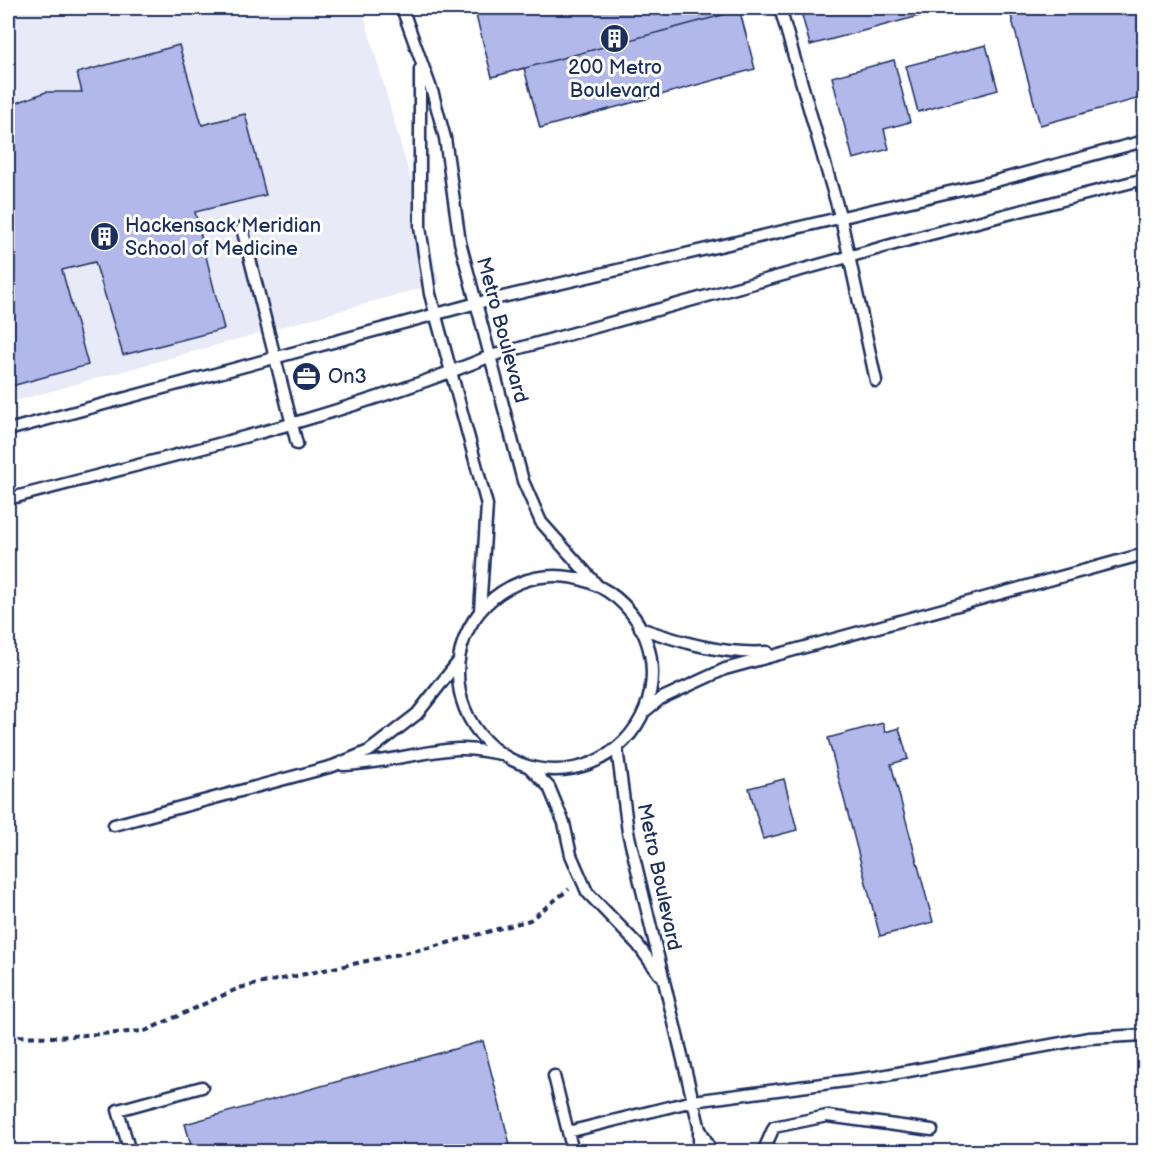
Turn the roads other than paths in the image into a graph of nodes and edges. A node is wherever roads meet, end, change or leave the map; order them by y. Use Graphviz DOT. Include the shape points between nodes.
graph roads {
  1 [pos="402,8"];
  2 [pos="780,8"];
  3 [pos="420,63"];
  4 [pos="1144,141"];
  5 [pos="1144,179"];
  6 [pos="841,219"];
  7 [pos="242,228"];
  8 [pos="849,257"];
  9 [pos="477,303"];
  10 [pos="437,316"];
  11 [pos="491,356"];
  12 [pos="275,360"];
  13 [pos="450,372"];
  14 [pos="876,381"];
  15 [pos="290,423"];
  16 [pos="8,430"];
  17 [pos="297,444"];
  18 [pos="8,499"];
  19 [pos="1144,554"];
  20 [pos="597,585"];
  21 [pos="480,611"];
  22 [pos="640,628"];
  23 [pos="788,650"];
  24 [pos="461,659"];
  25 [pos="642,714"];
  26 [pos="617,748"];
  27 [pos="501,754"];
  28 [pos="333,766"];
  29 [pos="529,767"];
  30 [pos="114,825"];
  31 [pos="661,976"];
  32 [pos="1144,1035"];
  33 [pos="554,1076"];
  34 [pos="202,1087"];
  35 [pos="693,1101"];
  36 [pos="699,1126"];
  37 [pos="932,1130"];
  38 [pos="568,1132"];
  39 [pos="130,1152"];
  40 [pos="573,1152"];
  41 [pos="699,1152"];
  42 [pos="712,1152"];
  43 [pos="763,1152"];
  1 -- 3 [label="lane, Metro Boulevard"];
  2 -- 6 [label="lane"];
  3 -- 9 [label="lane, Metro Boulevard" via="445,138 460,242"];
  3 -- 10 [label="lane, Metro Boulevard" via="420,227"];
  4 -- 6 [label="lane"];
  5 -- 8 [label="lane"];
  6 -- 8 [label="lane"];
  6 -- 9 [label="lane"];
  7 -- 12 [label="lane"];
  8 -- 11 [label="lane"];
  8 -- 14 [label="lane"];
  9 -- 10 [label="lane"];
  9 -- 11 [label="lane, Metro Boulevard"];
  10 -- 12 [label="lane"];
  10 -- 13 [label="lane, Metro Boulevard"];
  11 -- 13 [label="lane"];
  11 -- 20 [label="lane, Metro Boulevard" via="523,481 541,522"];
  12 -- 15 [label="lane"];
  12 -- 16 [label="lane"];
  13 -- 15 [label="lane"];
  13 -- 21 [label="lane, Metro Boulevard" via="488,505"];
  15 -- 17 [label="lane"];
  15 -- 18 [label="lane"];
  19 -- 23 [label="lane"];
  20 -- 21 [label="lane" via="570,576 536,577 506,589"];
  20 -- 22 [label="lane" via="628,607"];
  21 -- 24 [label="lane" via="464,640"];
  22 -- 23 [label="lane" via="688,644 750,653"];
  22 -- 25 [label="lane" via="652,666 650,696"];
  23 -- 25 [label="lane" via="725,669 660,699"];
  24 -- 27 [label="lane" via="458,673 464,706 478,733"];
  24 -- 28 [label="lane" via="417,714 369,751"];
  25 -- 26 [label="lane"];
  26 -- 29 [label="lane" via="590,764 560,770"];
  26 -- 31 [label="lane, Metro Boulevard" via="628,832"];
  27 -- 28 [label="lane" via="461,748 372,764"];
  27 -- 29 [label="lane"];
  28 -- 30 [label="lane"];
  29 -- 31 [label="lane, Metro Boulevard" via="549,787 587,892 638,945"];
  31 -- 35 [label="lane"];
  32 -- 35 [label="lane" via="1059,1042 876,1077"];
  33 -- 38 [label="lane"];
  34 -- 39 [label="lane" via="118,1110"];
  35 -- 36 [label="lane"];
  35 -- 38 [label="lane"];
  36 -- 41 [label="lane"];
  36 -- 42 [label="lane"];
  37 -- 43 [label="lane" via="827,1116 774,1127"];
  38 -- 40 [label="lane"];
}
